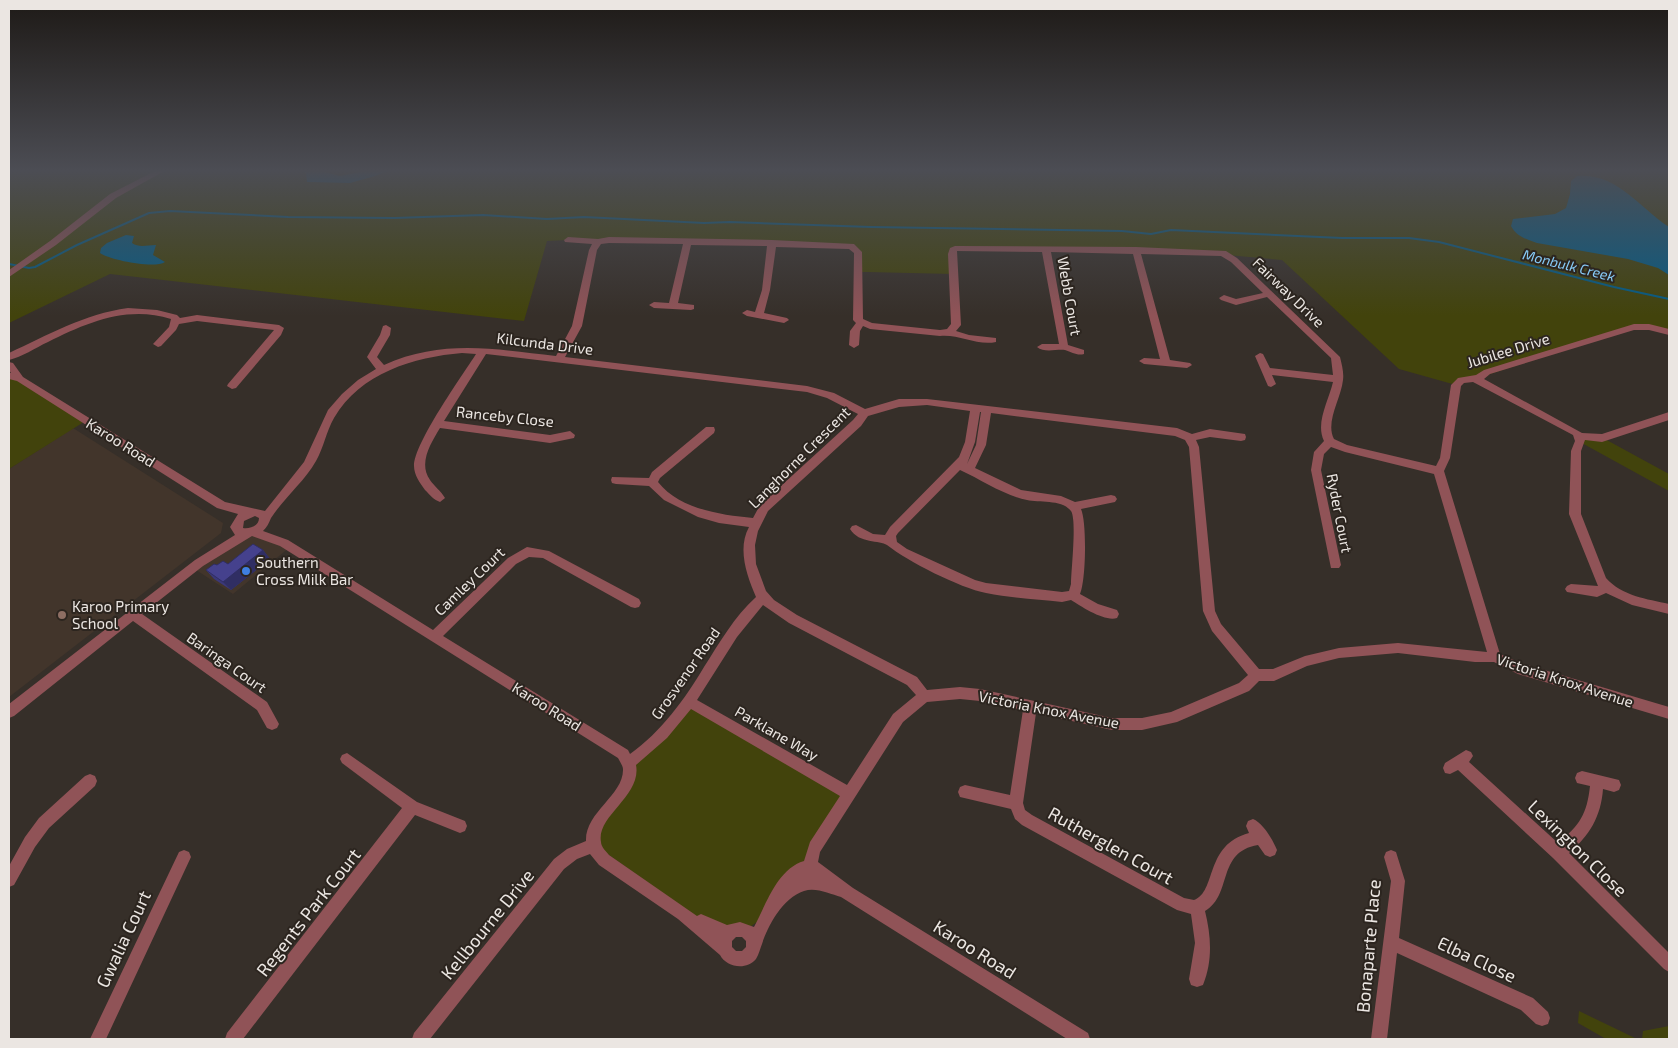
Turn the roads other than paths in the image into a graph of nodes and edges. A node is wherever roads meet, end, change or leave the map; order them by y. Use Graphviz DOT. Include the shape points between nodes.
graph roads {
  1 [pos="83,219"];
  2 [pos="568,240"];
  3 [pos="688,241"];
  4 [pos="598,242"];
  5 [pos="772,243"];
  6 [pos="1046,249"];
  7 [pos="1136,250"];
  8 [pos="11,273"];
  9 [pos="1269,294"];
  10 [pos="1224,298"];
  11 [pos="654,305"];
  12 [pos="673,305"];
  13 [pos="691,307"];
  14 [pos="747,313"];
  15 [pos="759,314"];
  16 [pos="784,320"];
  17 [pos="176,322"];
  18 [pos="860,323"];
  19 [pos="386,326"];
  20 [pos="950,332"];
  21 [pos="1669,332"];
  22 [pos="993,340"];
  23 [pos="158,344"];
  24 [pos="854,345"];
  25 [pos="1042,347"];
  26 [pos="1064,347"];
  27 [pos="483,351"];
  28 [pos="1081,352"];
  29 [pos="1260,356"];
  30 [pos="559,360"];
  31 [pos="1144,361"];
  32 [pos="10,362"];
  33 [pos="1166,363"];
  34 [pos="1187,365"];
  35 [pos="383,370"];
  36 [pos="1266,370"];
  37 [pos="9,376"];
  38 [pos="20,379"];
  39 [pos="1339,379"];
  40 [pos="1475,379"];
  41 [pos="1271,384"];
  42 [pos="232,386"];
  43 [pos="975,408"];
  44 [pos="987,409"];
  45 [pos="864,413"];
  46 [pos="1669,416"];
  47 [pos="437,424"];
  48 [pos="711,430"];
  49 [pos="570,435"];
  50 [pos="1579,436"];
  51 [pos="1241,437"];
  52 [pos="1190,438"];
  53 [pos="1330,442"];
  54 [pos="965,468"];
  55 [pos="1439,470"];
  56 [pos="616,480"];
  57 [pos="652,482"];
  58 [pos="440,498"];
  59 [pos="1111,499"];
  60 [pos="222,505"];
  61 [pos="1074,506"];
  62 [pos="258,516"];
  63 [pos="754,523"];
  64 [pos="236,525"];
  65 [pos="856,529"];
  66 [pos="249,532"];
  67 [pos="890,540"];
  68 [pos="284,543"];
  69 [pos="213,552"];
  70 [pos="1336,567"];
  71 [pos="1606,588"];
  72 [pos="1570,589"];
  73 [pos="1072,595"];
  74 [pos="763,598"];
  75 [pos="637,604"];
  76 [pos="1669,609"];
  77 [pos="132,614"];
  78 [pos="1113,614"];
  79 [pos="434,636"];
  80 [pos="1495,657"];
  81 [pos="1256,674"];
  82 [pos="924,696"];
  83 [pos="688,701"];
  84 [pos="1030,706"];
  85 [pos="9,712"];
  86 [pos="1669,713"];
  87 [pos="272,724"];
  88 [pos="347,759"];
  89 [pos="629,762"];
  90 [pos="1458,762"];
  91 [pos="1582,778"];
  92 [pos="90,780"];
  93 [pos="1597,782"];
  94 [pos="1614,785"];
  95 [pos="964,792"];
  96 [pos="849,794"];
  97 [pos="1016,803"];
  98 [pos="412,807"];
  99 [pos="460,826"];
  100 [pos="593,846"];
  101 [pos="1270,850"];
  102 [pos="1558,853"];
  103 [pos="184,857"];
  104 [pos="1391,857"];
  105 [pos="810,875"];
  106 [pos="9,880"];
  107 [pos="1196,908"];
  108 [pos="683,914"];
  109 [pos="730,934"];
  110 [pos="750,937"];
  111 [pos="1391,942"];
  112 [pos="725,949"];
  113 [pos="1669,964"];
  114 [pos="1197,979"];
  115 [pos="1542,1018"];
  116 [pos="98,1039"];
  117 [pos="233,1039"];
  118 [pos="420,1039"];
  119 [pos="1082,1039"];
  120 [pos="1379,1039"];
  1 -- 8 [label="street"];
  2 -- 4 [label="street"];
  3 -- 4 [label="street"];
  3 -- 5 [label="street"];
  3 -- 12 [label="street"];
  4 -- 30 [label="street" via="593,250 577,326"];
  5 -- 15 [label="street" via="766,290"];
  5 -- 18 [label="street" via="841,244 856,248 857,317"];
  6 -- 7 [label="street, Fairway Drive"];
  6 -- 20 [label="street, Fairway Drive" via="954,249 956,325"];
  6 -- 26 [label="street, Webb Court"];
  7 -- 9 [label="street, Fairway Drive" via="1223,253"];
  7 -- 33 [label="street"];
  9 -- 10 [label="street" via="1236,305"];
  9 -- 39 [label="street, Fairway Drive" via="1335,358 1340,369"];
  11 -- 12 [label="street"];
  12 -- 13 [label="street"];
  14 -- 15 [label="street"];
  15 -- 16 [label="street"];
  17 -- 23 [label="street"];
  17 -- 32 [label="street" via="172,316 152,312 107,313 75,324"];
  17 -- 42 [label="street" via="197,318 279,328"];
  18 -- 20 [label="street"];
  18 -- 24 [label="street" via="855,331"];
  19 -- 35 [label="street" via="385,335 372,357"];
  20 -- 22 [label="street" via="968,338"];
  21 -- 40 [label="street, Jubilee Drive" via="1645,326 1634,327 1487,372"];
  25 -- 26 [label="street, Webb Court"];
  26 -- 28 [label="street, Webb Court"];
  27 -- 30 [label="street, Kilcunda Drive"];
  27 -- 35 [label="street, Kilcunda Drive" via="428,354"];
  27 -- 47 [label="street"];
  29 -- 36 [label="street"];
  30 -- 45 [label="street, Kilcunda Drive" via="816,391"];
  31 -- 33 [label="street"];
  32 -- 38 [label="street, Karoo Road"];
  33 -- 34 [label="street"];
  35 -- 62 [label="street, Kilcunda Drive" via="357,386 337,405 310,463 283,496"];
  36 -- 39 [label="street"];
  36 -- 41 [label="street"];
  37 -- 38 [label="street, Karoo Road"];
  38 -- 60 [label="street, Karoo Road"];
  39 -- 53 [label="street, Fairway Drive" via="1325,431"];
  40 -- 50 [label="street" via="1571,428"];
  40 -- 55 [label="street, Jubilee Drive" via="1456,385 1444,463"];
  43 -- 44 [label="street, Langhorne Crescent"];
  43 -- 45 [label="street, Langhorne Crescent" via="907,402"];
  43 -- 54 [label="street"];
  44 -- 52 [label="street, Langhorne Crescent" via="1177,432"];
  44 -- 54 [label="street" via="981,445"];
  45 -- 63 [label="street, Langhorne Crescent" via="771,501"];
  46 -- 50 [label="street" via="1602,438"];
  47 -- 49 [label="street, Ranceby Close" via="550,439"];
  47 -- 58 [label="street" via="424,446 420,464 422,480"];
  48 -- 57 [label="street"];
  50 -- 71 [label="street" via="1574,504 1576,520"];
  51 -- 52 [label="street, Langhorne Crescent" via="1206,434"];
  52 -- 81 [label="street" via="1194,447 1209,611 1216,627"];
  53 -- 55 [label="street"];
  53 -- 70 [label="street, Ryder Court" via="1319,452 1316,470"];
  54 -- 61 [label="street" via="1012,491 1062,500"];
  54 -- 67 [label="street" via="952,471 894,530"];
  55 -- 80 [label="street"];
  56 -- 57 [label="street"];
  57 -- 63 [label="street" via="661,493 706,515"];
  59 -- 61 [label="street"];
  60 -- 62 [label="street, Karoo Road"];
  60 -- 64 [label="street, Karoo Road"];
  61 -- 73 [label="street" via="1078,517 1077,584"];
  62 -- 64 [label="street"];
  62 -- 66 [label="street"];
  62 -- 68 [label="street, Karoo Road"];
  63 -- 74 [label="street, Langhorne Crescent" via="749,555 751,570"];
  64 -- 66 [label="street, Karoo Road" via="238,532"];
  64 -- 69 [label="street"];
  65 -- 67 [label="street" via="871,538"];
  66 -- 68 [label="street, Karoo Road"];
  66 -- 69 [label="street"];
  67 -- 73 [label="street" via="903,552 979,586 1055,598"];
  68 -- 79 [label="street, Karoo Road"];
  69 -- 77 [label="street"];
  71 -- 72 [label="street" via="1597,592"];
  71 -- 76 [label="street"];
  73 -- 78 [label="street" via="1094,608"];
  74 -- 82 [label="street" via="793,618 912,681"];
  74 -- 83 [label="street, Grosvenor Road" via="734,631"];
  75 -- 79 [label="street, Camley Court" via="545,554 527,552 512,561"];
  77 -- 85 [label="street"];
  77 -- 87 [label="street, Baringa Court" via="262,706"];
  79 -- 89 [label="street, Karoo Road" via="617,750"];
  80 -- 81 [label="street, Victoria Knox Avenue" via="1383,648 1339,652 1305,661 1274,675"];
  80 -- 86 [label="street, Victoria Knox Avenue" via="1518,668"];
  81 -- 84 [label="street, Victoria Knox Avenue" via="1244,687 1157,722 1112,724"];
  82 -- 84 [label="street, Victoria Knox Avenue" via="970,693"];
  82 -- 96 [label="street" via="892,725"];
  83 -- 89 [label="street, Grosvenor Road" via="656,742"];
  83 -- 96 [label="street, Parklane Way"];
  84 -- 97 [label="street"];
  88 -- 98 [label="street"];
  89 -- 100 [label="street" via="626,785 593,830"];
  90 -- 102 [label="street, Lexington Close"];
  91 -- 93 [label="street"];
  92 -- 106 [label="street" via="44,823"];
  93 -- 94 [label="street"];
  93 -- 102 [label="street" via="1589,821 1579,836"];
  95 -- 97 [label="street"];
  96 -- 105 [label="street" via="815,847"];
  97 -- 107 [label="street, Rutherglen Court" via="1026,820 1182,904"];
  98 -- 99 [label="street"];
  98 -- 117 [label="street, Regents Park Court"];
  100 -- 108 [label="street" via="604,860"];
  100 -- 118 [label="street, Kellbourne Drive" via="572,854 559,864"];
  101 -- 107 [label="street" via="1257,832 1234,846 1219,867 1206,903"];
  102 -- 113 [label="street, Lexington Close"];
  103 -- 116 [label="street, Gwalia Court"];
  104 -- 111 [label="street, Bonaparte Place" via="1398,881"];
  105 -- 110 [label="street" via="777,900"];
  105 -- 119 [label="street, Karoo Road" via="817,882 848,893"];
  107 -- 114 [label="street" via="1204,935"];
  108 -- 109 [label="street"];
  108 -- 112 [label="street"];
  109 -- 110 [label="street" via="737,929"];
  109 -- 112 [label="street" via="725,941"];
  110 -- 112 [label="street" via="750,954 742,959 734,959"];
  111 -- 115 [label="street, Elba Close" via="1527,1004"];
  111 -- 120 [label="street, Bonaparte Place"];
}
